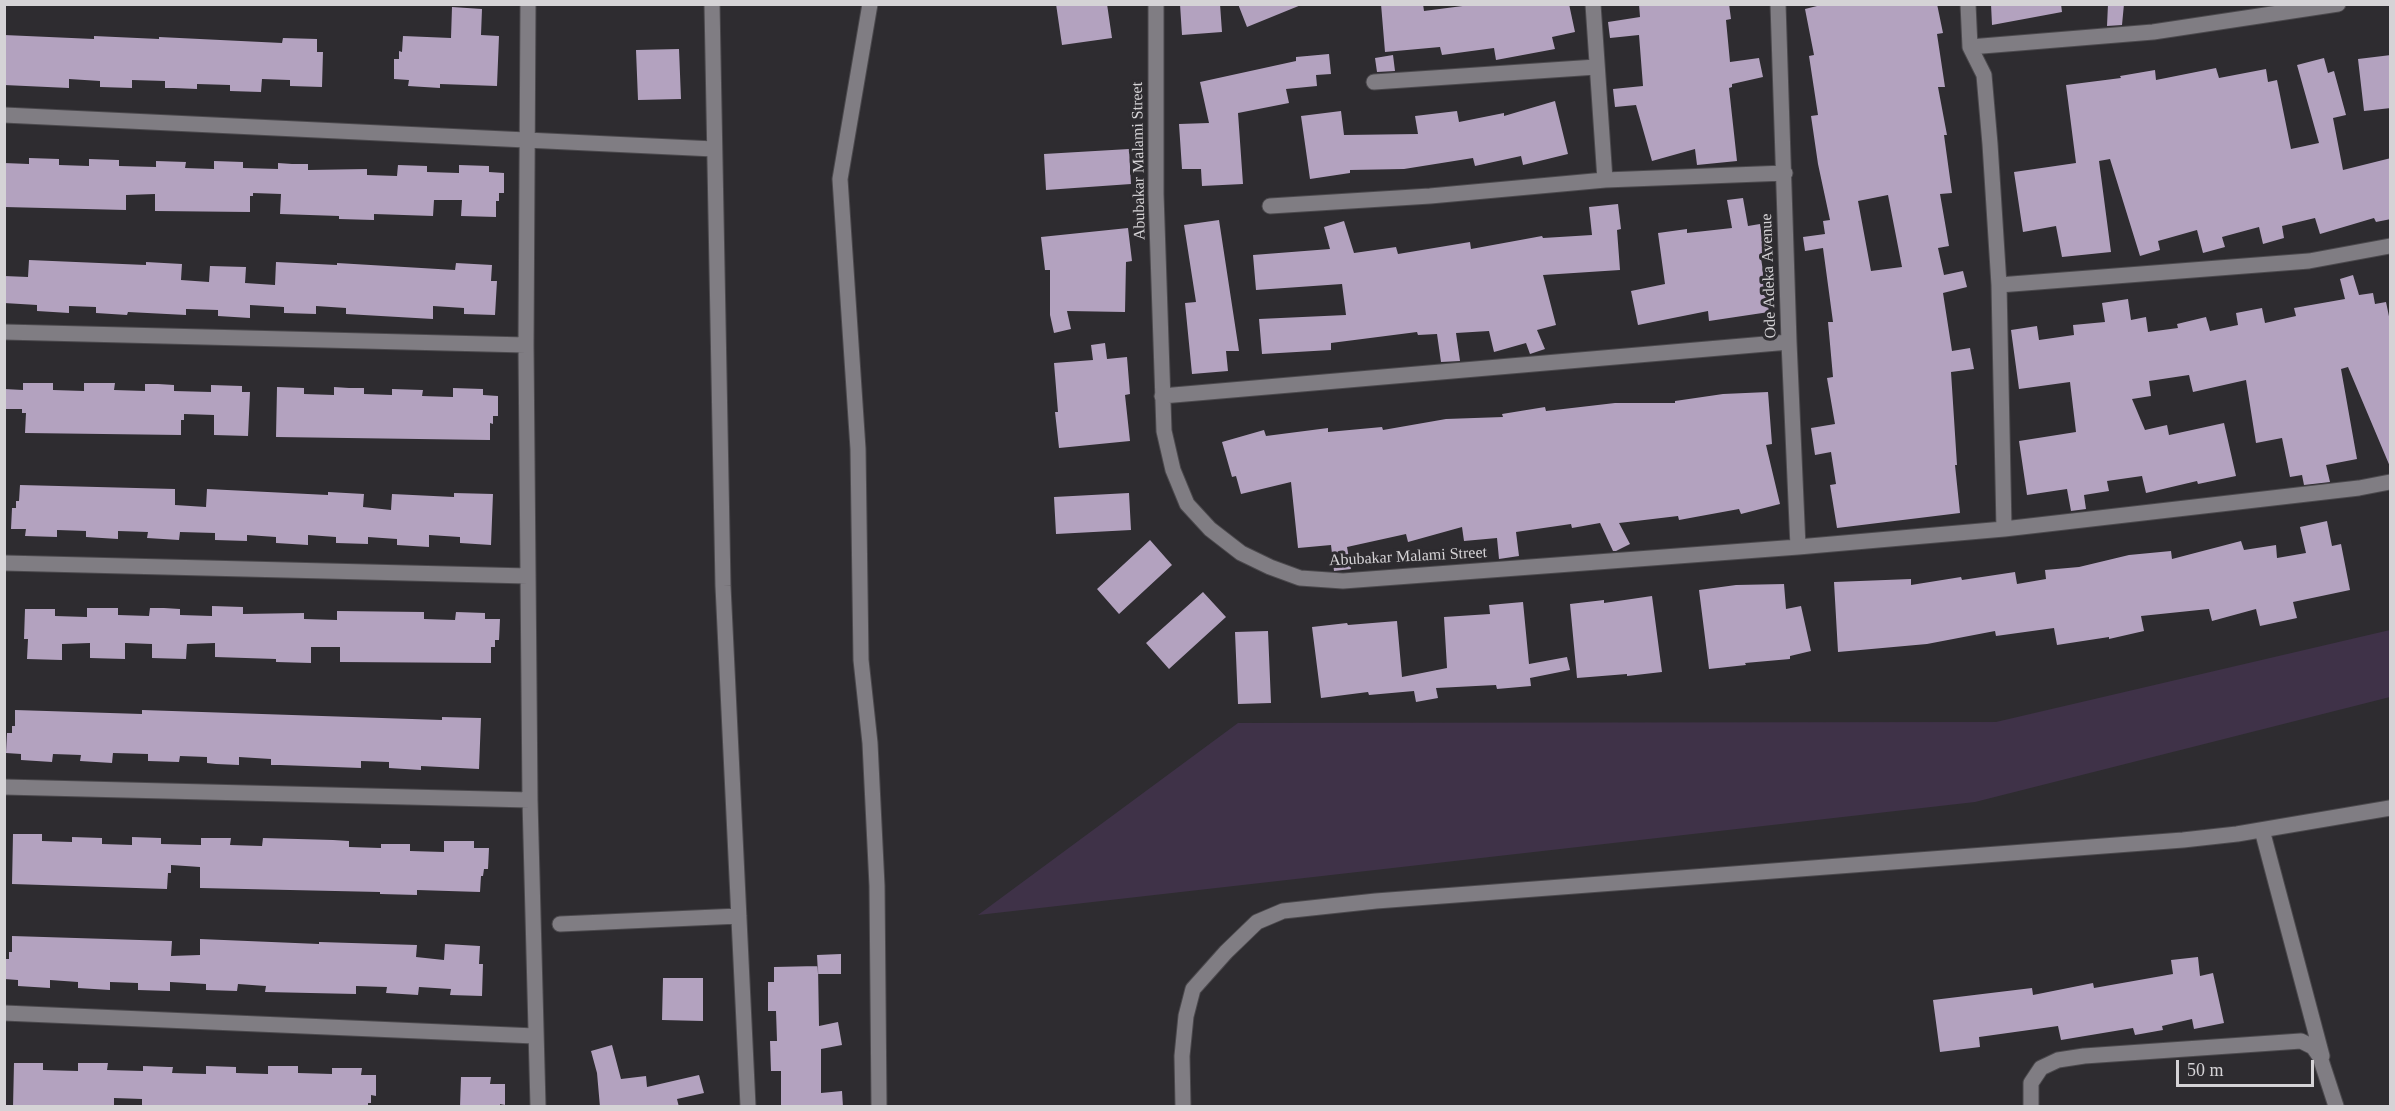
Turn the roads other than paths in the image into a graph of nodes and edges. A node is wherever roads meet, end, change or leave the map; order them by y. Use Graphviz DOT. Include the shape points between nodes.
graph roads {
  1 [pos="528,4"];
  2 [pos="712,4"];
  3 [pos="870,4"];
  4 [pos="1156,4"];
  5 [pos="1593,4"];
  6 [pos="1778,4"];
  7 [pos="1968,4"];
  8 [pos="2338,4"];
  9 [pos="1970,47"];
  10 [pos="1596,67"];
  11 [pos="1374,82"];
  12 [pos="4,115"];
  13 [pos="527,141"];
  14 [pos="714,149"];
  15 [pos="1785,173"];
  16 [pos="1605,180"];
  17 [pos="1270,206"];
  18 [pos="2391,246"];
  19 [pos="1999,285"];
  20 [pos="4,332"];
  21 [pos="1789,342"];
  22 [pos="525,345"];
  23 [pos="1162,396"];
  24 [pos="2391,482"];
  25 [pos="2004,529"];
  26 [pos="1798,547"];
  27 [pos="4,563"];
  28 [pos="528,576"];
  29 [pos="4,787"];
  30 [pos="530,800"];
  31 [pos="2391,808"];
  32 [pos="2262,830"];
  33 [pos="739,916"];
  34 [pos="560,924"];
  35 [pos="4,1013"];
  36 [pos="535,1036"];
  37 [pos="2325,1068"];
  38 [pos="538,1107"];
  39 [pos="748,1107"];
  40 [pos="879,1107"];
  41 [pos="1183,1107"];
  42 [pos="2031,1107"];
  43 [pos="2336,1107"];
  1 -- 13 [label="street"];
  2 -- 14 [label="street"];
  3 -- 40 [label="street" via="840,179 858,449 861,660 878,886"];
  4 -- 23 [label="street, Abubakar Malami Street"];
  5 -- 10 [label="street"];
  6 -- 15 [label="street, Ode Adeka Avenue"];
  7 -- 9 [label="street"];
  8 -- 9 [label="street" via="2152,32"];
  9 -- 19 [label="street" via="1984,75"];
  10 -- 11 [label="street"];
  10 -- 16 [label="street"];
  12 -- 13 [label="street"];
  13 -- 14 [label="street"];
  13 -- 22 [label="street"];
  14 -- 33 [label="street" via="723,586"];
  15 -- 16 [label="street"];
  15 -- 21 [label="street, Ode Adeka Avenue"];
  16 -- 17 [label="street"];
  18 -- 19 [label="street" via="2309,261"];
  19 -- 25 [label="street"];
  20 -- 22 [label="street"];
  21 -- 23 [label="street"];
  21 -- 26 [label="street, Ode Adeka Avenue"];
  22 -- 28 [label="street"];
  23 -- 26 [label="street, Abubakar Malami Street" via="1164,431 1173,470 1187,504 1210,529 1241,553 1300,578 1343,581"];
  24 -- 25 [label="street, Abubakar Malami Street"];
  25 -- 26 [label="street, Abubakar Malami Street"];
  27 -- 28 [label="street"];
  28 -- 30 [label="street"];
  29 -- 30 [label="street"];
  30 -- 36 [label="street"];
  31 -- 32 [label="street"];
  32 -- 37 [label="street"];
  32 -- 41 [label="street" via="2183,840 1283,911 1257,922 1193,989 1183,1046"];
  33 -- 34 [label="street"];
  33 -- 39 [label="street"];
  35 -- 36 [label="street"];
  36 -- 38 [label="street"];
  37 -- 42 [label="street" via="2313,1047 2301,1041 2084,1056 2058,1060 2041,1068 2031,1083"];
  37 -- 43 [label="street"];
}
